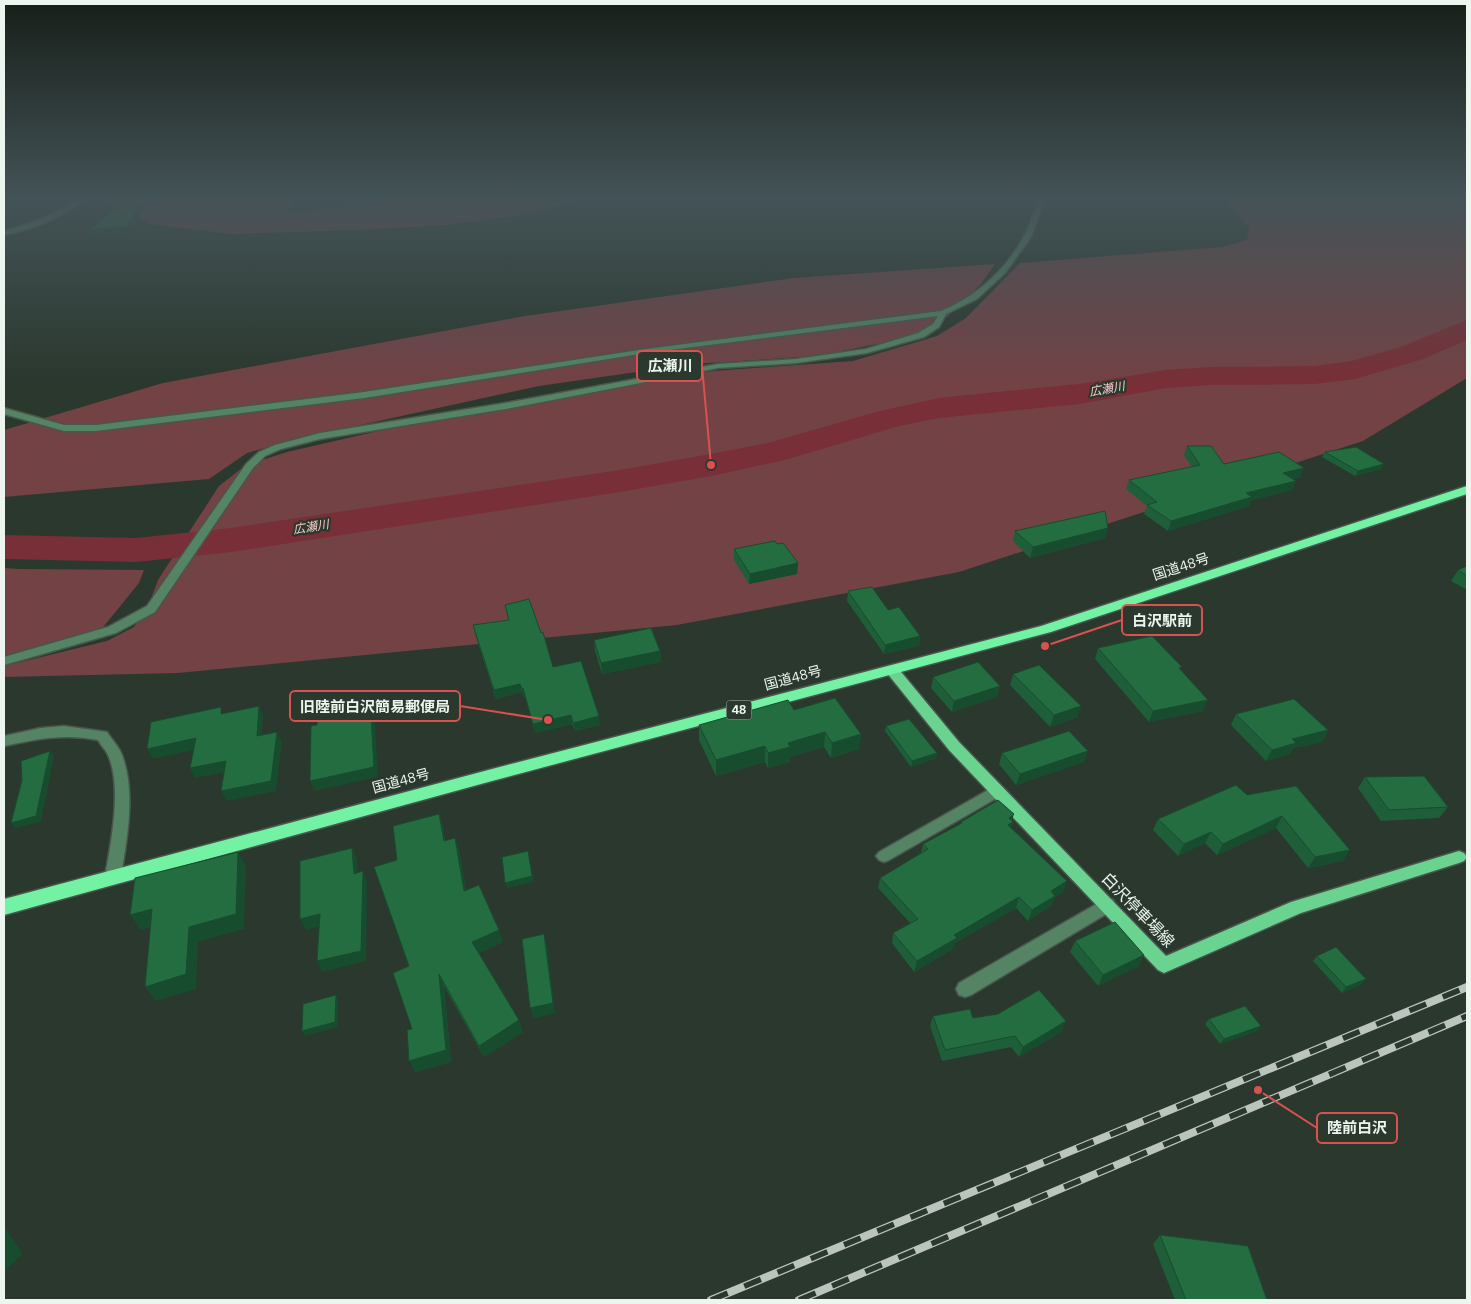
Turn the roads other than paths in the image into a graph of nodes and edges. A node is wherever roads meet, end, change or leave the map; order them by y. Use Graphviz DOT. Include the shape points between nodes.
graph roads {
  1 [pos="1013,259"];
  2 [pos="943,313"];
  3 [pos="4,411"];
  4 [pos="1467,490"];
  5 [pos="4,661"];
  6 [pos="892,670"];
  7 [pos="4,740"];
  8 [pos="997,791"];
  9 [pos="884,856"];
  10 [pos="1460,857"];
  11 [pos="113,876"];
  12 [pos="1107,904"];
  13 [pos="4,907"];
  14 [pos="965,989"];
  1 -- 2 [label="street" via="984,291"];
  2 -- 3 [label="street" via="646,350 364,395 96,428 64,428"];
  2 -- 5 [label="street" via="936,325 921,335 867,351 796,361 718,366 511,405 320,436 278,447 262,454 249,466 151,609 112,630"];
  4 -- 6 [label="highway, 国道48号 / 48" via="1046,629"];
  6 -- 8 [label="main road, 白沢停車場線" via="954,746"];
  6 -- 11 [label="highway, 国道48号 / 48"];
  7 -- 11 [label="street" via="45,731 78,731 102,736 115,755 120,777 117,856"];
  8 -- 9 [label="street"];
  8 -- 12 [label="main road, 白沢停車場線"];
  10 -- 12 [label="main road, 白沢停車場線" via="1297,907 1164,965"];
  11 -- 13 [label="highway, 国道48号 / 48"];
  12 -- 14 [label="street"];
}
